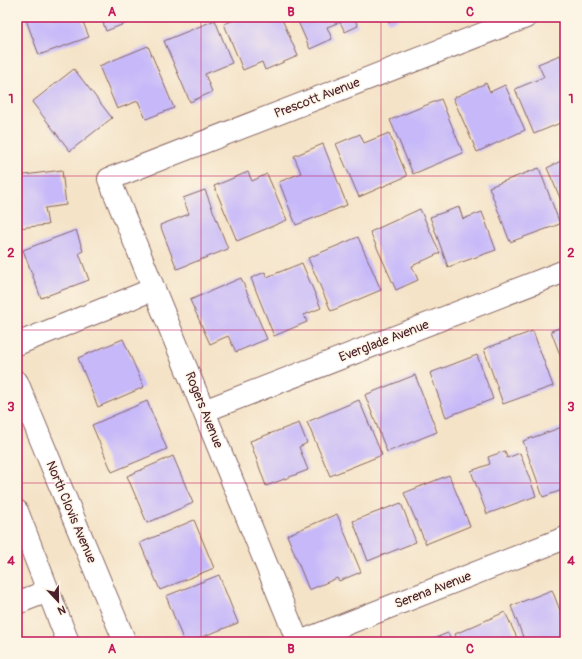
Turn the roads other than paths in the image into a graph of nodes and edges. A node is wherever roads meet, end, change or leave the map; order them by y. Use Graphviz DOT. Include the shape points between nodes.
graph roads {
  1 [pos="526,17"];
  2 [pos="109,179"];
  3 [pos="565,271"];
  4 [pos="154,289"];
  5 [pos="17,344"];
  6 [pos="17,382"];
  7 [pos="204,411"];
  8 [pos="17,512"];
  9 [pos="565,538"];
  10 [pos="48,591"];
  11 [pos="17,603"];
  12 [pos="68,642"];
  13 [pos="125,642"];
  14 [pos="299,642"];
  1 -- 2 [label="street, Prescott Avenue"];
  2 -- 4 [label="street, Rogers Avenue"];
  3 -- 7 [label="street, Everglade Avenue"];
  4 -- 5 [label="street"];
  4 -- 7 [label="street, Rogers Avenue"];
  6 -- 13 [label="street, North Clovis Avenue"];
  7 -- 14 [label="street, Rogers Avenue"];
  8 -- 10 [label="street"];
  9 -- 14 [label="street, Serena Avenue"];
  10 -- 11 [label="street"];
  10 -- 12 [label="street"];
}
